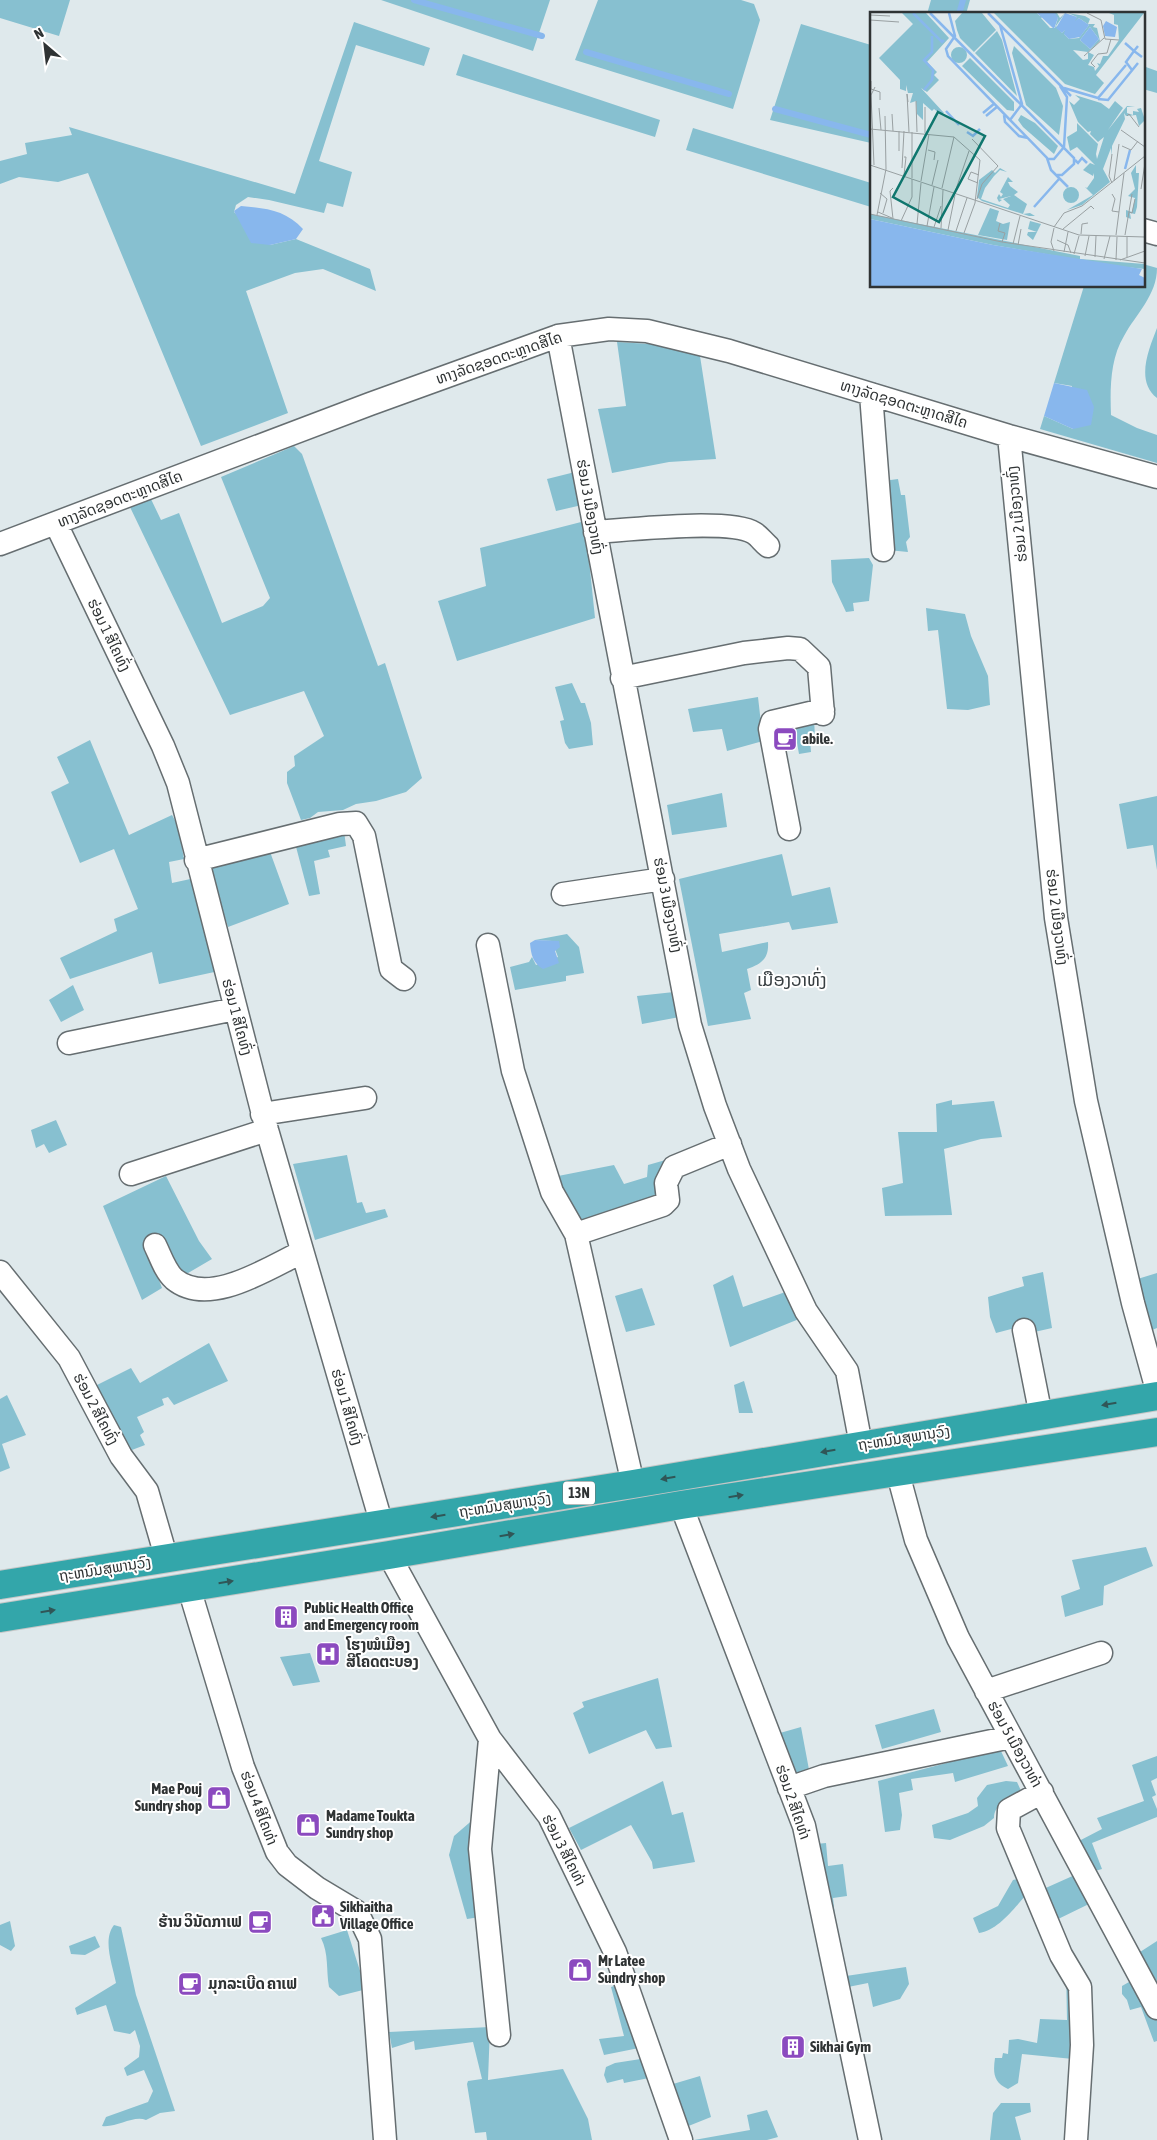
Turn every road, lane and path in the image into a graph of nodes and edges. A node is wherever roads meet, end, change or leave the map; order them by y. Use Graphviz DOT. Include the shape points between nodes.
graph roads {
  1 [pos="1144,230"];
  2 [pos="1157,234"];
  3 [pos="1144,246"];
  4 [pos="1157,251"];
  5 [pos="558,336"];
  6 [pos="871,394"];
  7 [pos="1009,436"];
  8 [pos="1157,477"];
  9 [pos="56,524"];
  10 [pos="594,532"];
  11 [pos="0,544"];
  12 [pos="768,546"];
  13 [pos="884,550"];
  14 [pos="622,678"];
  15 [pos="790,829"];
  16 [pos="196,860"];
  17 [pos="663,879"];
  18 [pos="563,894"];
  19 [pos="488,945"];
  20 [pos="404,980"];
  21 [pos="235,1009"];
  22 [pos="69,1042"];
  23 [pos="365,1098"];
  24 [pos="265,1122"];
  25 [pos="730,1144"];
  26 [pos="131,1174"];
  27 [pos="576,1234"];
  28 [pos="155,1245"];
  29 [pos="302,1252"];
  30 [pos="0,1272"];
  31 [pos="1024,1330"];
  32 [pos="1157,1390"];
  33 [pos="1157,1396"];
  34 [pos="1041,1416"];
  35 [pos="1157,1432"];
  36 [pos="861,1445"];
  37 [pos="898,1470"];
  38 [pos="633,1484"];
  39 [pos="681,1505"];
  40 [pos="382,1525"];
  41 [pos="389,1555"];
  42 [pos="167,1560"];
  43 [pos="0,1585"];
  44 [pos="189,1588"];
  45 [pos="0,1618"];
  46 [pos="1101,1653"];
  47 [pos="986,1690"];
  48 [pos="1011,1737"];
  49 [pos="490,1739"];
  50 [pos="789,1788"];
  51 [pos="1042,1792"];
  52 [pos="1157,2008"];
  53 [pos="499,2035"];
  54 [pos="385,2140"];
  55 [pos="681,2140"];
  56 [pos="870,2140"];
  57 [pos="1076,2140"];
  1 -- 2 [label="street"];
  3 -- 4 [label="street"];
  5 -- 6 [label="street, ທາງລັດຊອດຕະຫຼາດສີໄຄ" via="609,329 647,331 729,351"];
  5 -- 9 [label="street, ທາງລັດຊອດຕະຫຼາດສີໄຄ"];
  5 -- 10 [label="street, ຮ່ອມ 3 ເມືອງວາທົ່ງ"];
  6 -- 7 [label="street, ທາງລັດຊອດຕະຫຼາດສີໄຄ"];
  6 -- 13 [label="street"];
  7 -- 8 [label="street, ທາງລັດຊອດຕະຫຼາດສີໄຄ"];
  7 -- 32 [label="street, ຮ່ອມ 2 ເມືອງວາທົ່ງ" via="1056,918 1086,1101 1133,1303"];
  9 -- 11 [label="street, ທາງລັດຊອດຕະຫຼາດສີໄຄ"];
  9 -- 16 [label="street, ຮ່ອມ 1 ສີໄຄທົ່ງ" via="168,759 178,783"];
  10 -- 12 [label="street" via="683,526 732,527 753,532"];
  10 -- 14 [label="street, ຮ່ອມ 3 ເມືອງວາທົ່ງ"];
  14 -- 15 [label="street" via="744,653 800,649 819,667 823,712 772,722 770,729"];
  14 -- 17 [label="street, ຮ່ອມ 3 ເມືອງວາທົ່ງ"];
  16 -- 20 [label="street" via="340,824 356,823 364,836 391,969"];
  16 -- 21 [label="street, ຮ່ອມ 1 ສີໄຄທົ່ງ"];
  17 -- 18 [label="street"];
  17 -- 25 [label="street, ຮ່ອມ 3 ເມືອງວາທົ່ງ" via="690,1025"];
  19 -- 27 [label="street" via="513,1071 552,1192"];
  21 -- 22 [label="street"];
  21 -- 24 [label="street, ຮ່ອມ 1 ສີໄຄທົ່ງ"];
  23 -- 24 [label="street"];
  24 -- 26 [label="street"];
  24 -- 29 [label="street, ຮ່ອມ 1 ສີໄຄທົ່ງ"];
  25 -- 27 [label="street" via="674,1167 666,1183 668,1200 663,1205"];
  25 -- 36 [label="street, ຮ່ອມ 3 ເມືອງວາທົ່ງ" via="806,1311 848,1371"];
  27 -- 38 [label="street"];
  28 -- 29 [label="street" via="172,1278 186,1287 207,1289 228,1287"];
  29 -- 40 [label="street, ຮ່ອມ 1 ສີໄຄທົ່ງ"];
  30 -- 42 [label="street, ຮ່ອມ 2 ສີໄຄທົ່ງ" via="69,1358 121,1456 147,1491"];
  31 -- 34 [label="street"];
  33 -- 34 [label="highway, ຖະຫນົນສຸພານຸວົງ / 13N, one-way"];
  34 -- 36 [label="highway, ຖະຫນົນສຸພານຸວົງ / 13N"];
  35 -- 37 [label="highway, ຖະຫນົນສຸພານຸວົງ / 13N"];
  36 -- 38 [label="highway, ຖະຫນົນສຸພານຸວົງ / 13N, one-way"];
  39 -- 37 [label="highway, ຖະຫນົນສຸພານຸວົງ / 13N, one-way"];
  37 -- 47 [label="street, ຮ່ອມ 5 ເມືອງວາທ່າ" via="916,1540 958,1638"];
  38 -- 40 [label="highway, ຖະຫນົນສຸພານຸວົງ / 13N, one-way"];
  41 -- 39 [label="highway, ຖະຫນົນສຸພານຸວົງ / 13N, one-way"];
  39 -- 50 [label="street, ຮ່ອມ 2 ສີໄຄທ່າ"];
  40 -- 42 [label="highway, ຖະຫນົນສຸພານຸວົງ / 13N"];
  44 -- 41 [label="highway, ຖະຫນົນສຸພານຸວົງ / 13N, one-way"];
  41 -- 49 [label="street, ຮ່ອມ 3 ສີໄຄທ່າ"];
  42 -- 43 [label="highway, ຖະຫນົນສຸພານຸວົງ / 13N"];
  45 -- 44 [label="highway, ຖະຫນົນສຸພານຸວົງ / 13N, one-way"];
  44 -- 54 [label="street, ຮ່ອມ 4 ສີໄຄທ່າ" via="243,1767 276,1852 287,1865 317,1888 357,1912 370,1939"];
  46 -- 47 [label="street"];
  47 -- 48 [label="street, ຮ່ອມ 5 ເມືອງວາທ່າ"];
  48 -- 50 [label="street" via="824,1776"];
  48 -- 51 [label="street, ຮ່ອມ 5 ເມືອງວາທ່າ"];
  49 -- 53 [label="street" via="480,1849"];
  49 -- 55 [label="street, ຮ່ອມ 3 ສີໄຄທ່າ" via="549,1816 616,1952"];
  50 -- 56 [label="street, ຮ່ອມ 2 ສີໄຄທ່າ" via="804,1826"];
  51 -- 52 [label="street, ຮ່ອມ 5 ເມືອງວາທ່າ"];
  51 -- 57 [label="street" via="1010,1810 1008,1828 1061,1955 1080,1987 1082,2045"];
}
